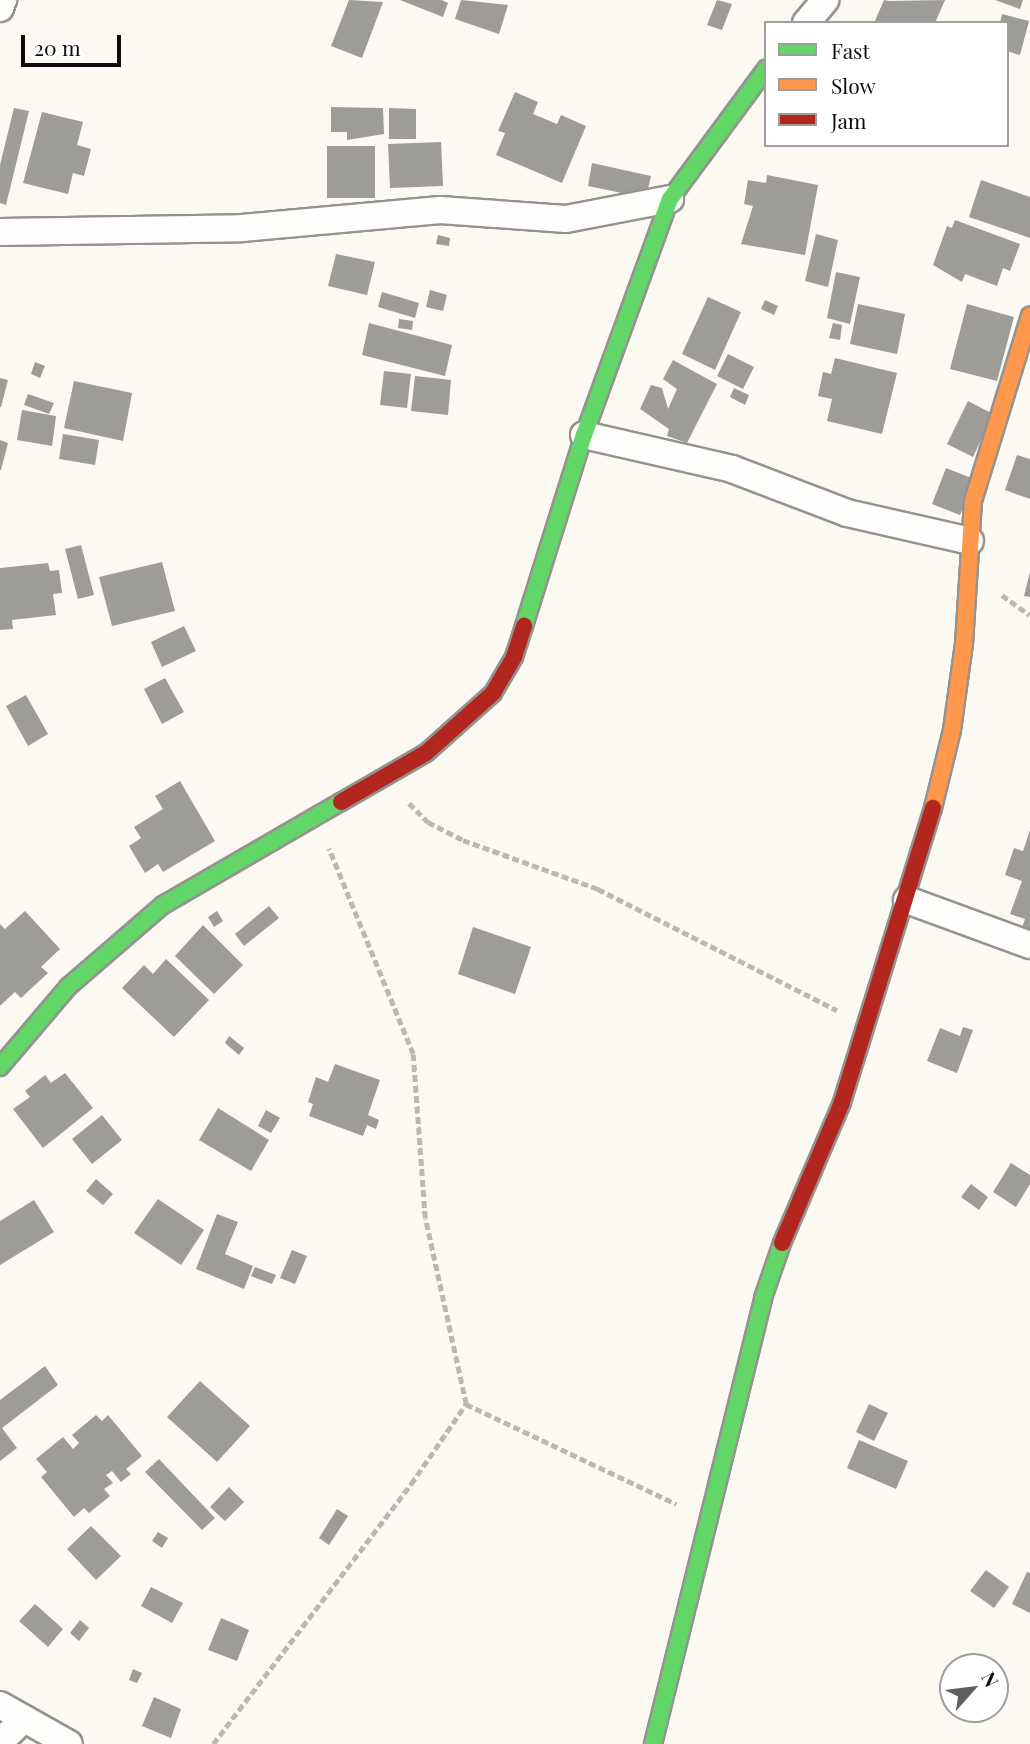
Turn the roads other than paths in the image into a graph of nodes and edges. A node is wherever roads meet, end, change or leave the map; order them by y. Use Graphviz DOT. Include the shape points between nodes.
graph roads {
  1 [pos="3,0"];
  2 [pos="825,0"];
  3 [pos="0,8"];
  4 [pos="808,21"];
  5 [pos="764,71"];
  6 [pos="670,199"];
  7 [pos="0,232"];
  8 [pos="1030,316"];
  9 [pos="584,435"];
  10 [pos="970,541"];
  11 [pos="907,900"];
  12 [pos="1030,945"];
  13 [pos="0,1068"];
  14 [pos="0,1704"];
  15 [pos="24,1719"];
  16 [pos="0,1742"];
  17 [pos="69,1744"];
  18 [pos="653,1744"];
  1 -- 3 [label="street"];
  2 -- 4 [label="street"];
  5 -- 6 [label="street"];
  6 -- 7 [label="street" via="566,219 440,210 242,228"];
  6 -- 9 [label="street"];
  8 -- 10 [label="street" via="973,501"];
  9 -- 10 [label="street" via="733,469 847,513"];
  9 -- 13 [label="street" via="514,657 493,693 453,732 384,778 163,905 69,986"];
  10 -- 11 [label="street" via="952,730"];
  11 -- 12 [label="street"];
  11 -- 18 [label="street" via="868,1025 763,1298"];
  14 -- 15 [label="street"];
  15 -- 16 [label="street"];
  15 -- 17 [label="street"];
}
